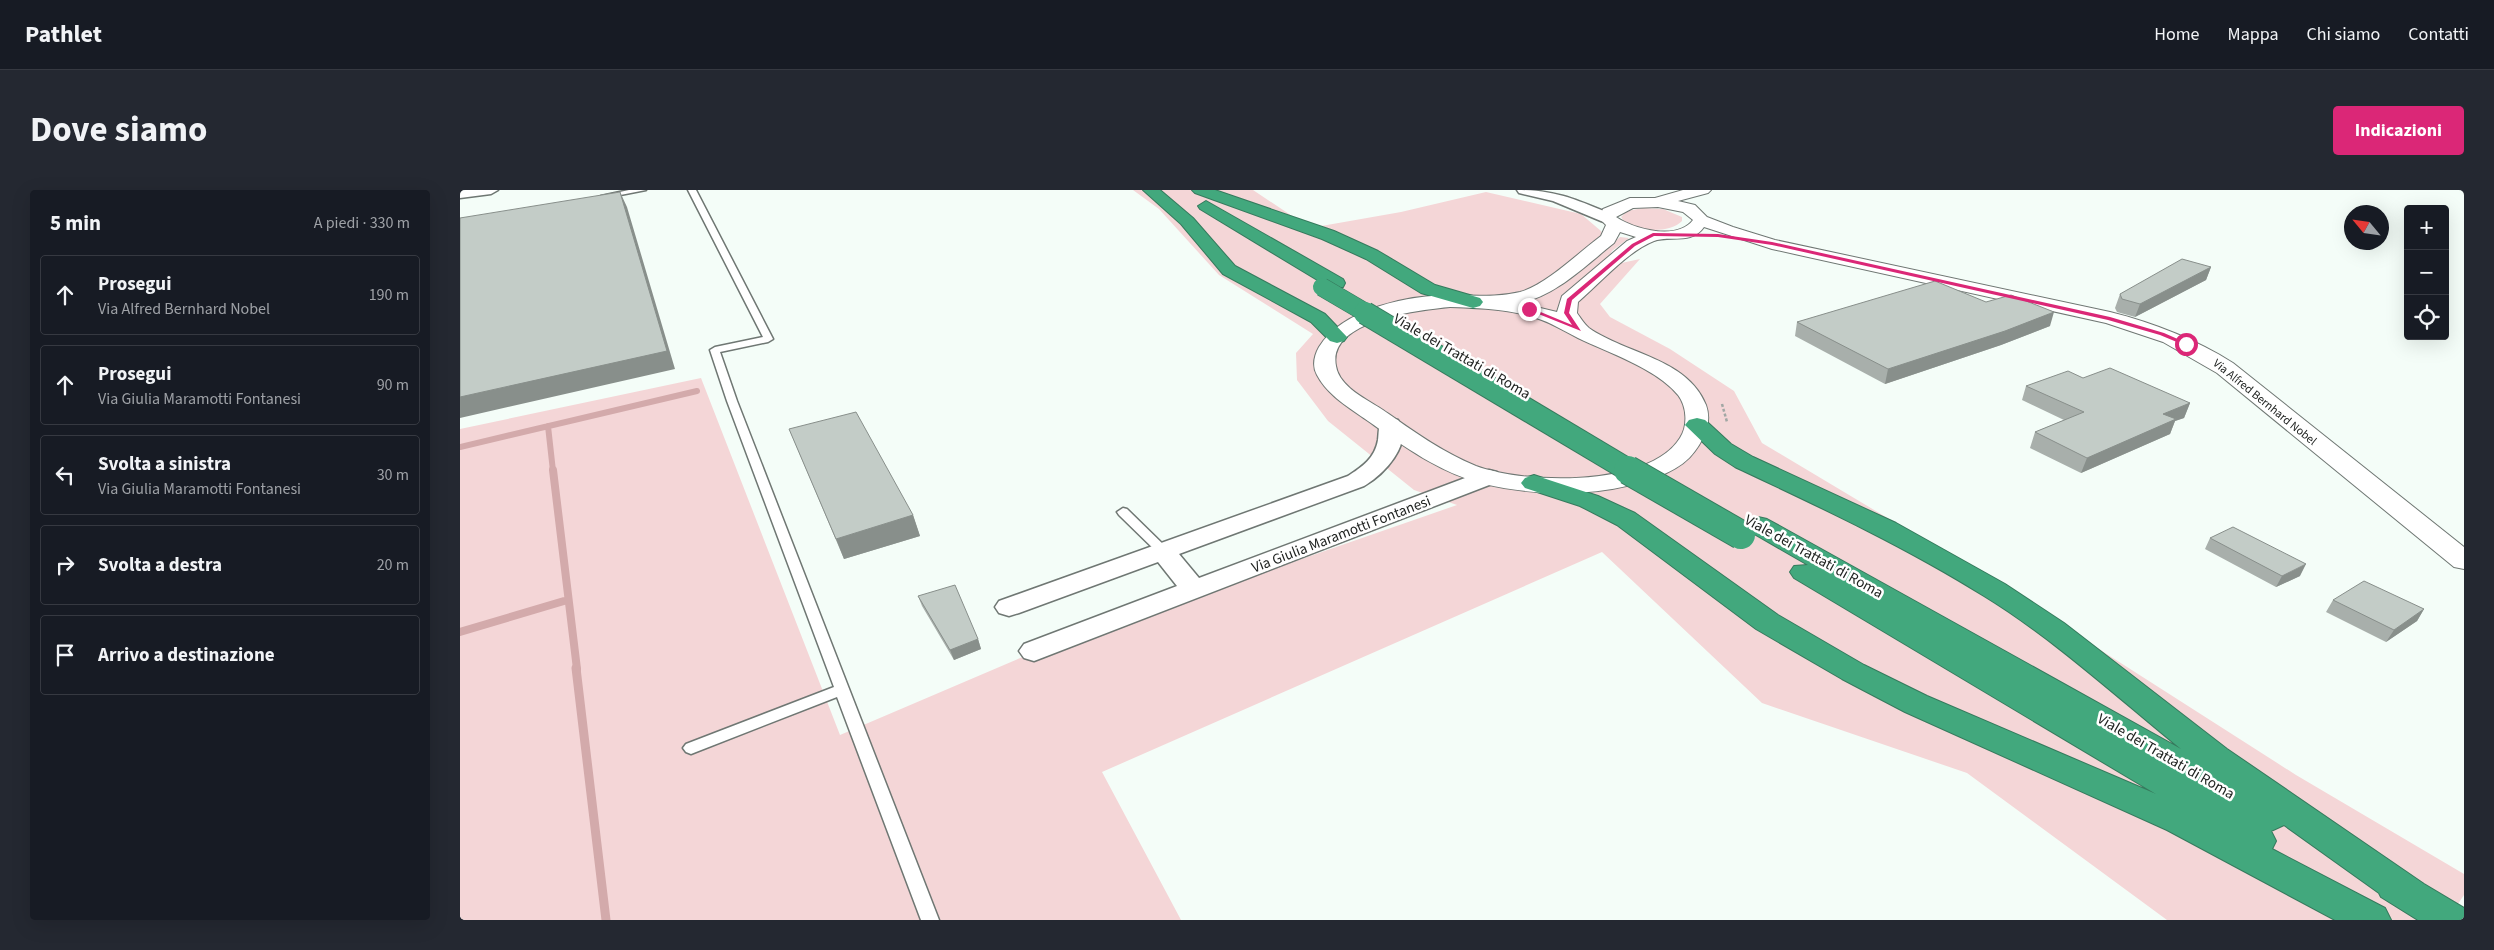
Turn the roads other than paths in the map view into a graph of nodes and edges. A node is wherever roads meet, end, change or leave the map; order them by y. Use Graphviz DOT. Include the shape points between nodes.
graph roads {
  1 [pos="490,190"];
  2 [pos="642,190"];
  3 [pos="692,190"];
  4 [pos="1151,190"];
  5 [pos="1168,190"];
  6 [pos="1524,190"];
  7 [pos="1703,190"];
  8 [pos="1709,190"];
  9 [pos="1193,192"];
  10 [pos="460,194"];
  11 [pos="594,198"];
  12 [pos="1558,198"];
  13 [pos="1653,202"];
  14 [pos="1630,203"];
  15 [pos="1698,216"];
  16 [pos="1611,222"];
  17 [pos="1678,234"];
  18 [pos="1653,235"];
  19 [pos="1772,244"];
  20 [pos="1329,285"];
  21 [pos="1481,302"];
  22 [pos="1579,329"];
  23 [pos="1337,337"];
  24 [pos="1390,425"];
  25 [pos="1697,425"];
  26 [pos="1489,477"];
  27 [pos="1534,483"];
  28 [pos="1123,512"];
  29 [pos="1749,530"];
  30 [pos="1164,552"];
  31 [pos="2464,561"];
  32 [pos="1193,589"];
  33 [pos="1009,608"];
  34 [pos="1034,651"];
  35 [pos="843,689"];
  36 [pos="691,748"];
  37 [pos="2410,894"];
  38 [pos="930,920"];
  39 [pos="2373,920"];
  40 [pos="2451,920"];
  1 -- 10 [label="street"];
  2 -- 11 [label="lane"];
  3 -- 35 [label="lane" via="768,338 715,350"];
  4 -- 23 [label="highway" via="1187,221 1229,270 1318,318"];
  5 -- 20 [label="highway, Viale dei Trattati di Roma"];
  6 -- 12 [label="street"];
  7 -- 13 [label="street"];
  8 -- 15 [label="street" via="1698,203"];
  9 -- 20 [label="highway, Viale dei Trattati di Roma"];
  9 -- 21 [label="highway" via="1328,235 1372,255 1428,289"];
  12 -- 14 [label="street"];
  12 -- 16 [label="street"];
  13 -- 14 [label="street"];
  13 -- 15 [label="street, Via Alfred Bernhard Nobel" via="1682,207"];
  14 -- 16 [label="street" via="1608,212"];
  15 -- 17 [label="street" via="1695,228"];
  15 -- 19 [label="street, Via Alfred Bernhard Nobel" via="1727,231"];
  16 -- 18 [label="street, Via Alfred Bernhard Nobel" via="1630,232"];
  16 -- 21 [label="street" via="1608,239 1544,288 1527,296"];
  17 -- 18 [label="street, Via Alfred Bernhard Nobel"];
  17 -- 19 [label="street, Via Alfred Bernhard Nobel"];
  18 -- 22 [label="street" via="1628,249 1569,300 1566,313"];
  19 -- 31 [label="street, Via Alfred Bernhard Nobel" via="2110,318 2186,344 2225,368"];
  20 -- 29 [label="highway, Viale dei Trattati di Roma, bridge" via="1574,438"];
  21 -- 22 [label="street" via="1543,313"];
  21 -- 23 [label="street" via="1429,303 1384,312 1361,321"];
  22 -- 25 [label="street" via="1671,377 1693,400"];
  23 -- 24 [label="street" via="1325,355 1324,370 1346,396"];
  24 -- 26 [label="street" via="1447,463"];
  24 -- 30 [label="street" via="1390,447 1385,456 1356,481"];
  25 -- 27 [label="street" via="1684,450 1670,461 1646,472 1580,486"];
  25 -- 37 [label="highway" via="1723,449 1744,462 1887,529 1995,590 2053,630 2215,758"];
  26 -- 27 [label="street"];
  26 -- 32 [label="street, Via Giulia Maramotti Fontanesi"];
  27 -- 39 [label="highway" via="1589,501 1626,519 1767,622 1853,672 1916,704 2180,820"];
  28 -- 30 [label="lane"];
  29 -- 37 [label="highway, Viale dei Trattati di Roma" via="2049,688 2322,847"];
  29 -- 39 [label="highway, Viale dei Trattati di Roma" via="2295,864"];
  30 -- 32 [label="street"];
  30 -- 33 [label="street"];
  32 -- 34 [label="street, Via Giulia Maramotti Fontanesi"];
  35 -- 36 [label="lane"];
  35 -- 38 [label="lane"];
  37 -- 40 [label="highway, Viale dei Trattati di Roma"];
}
